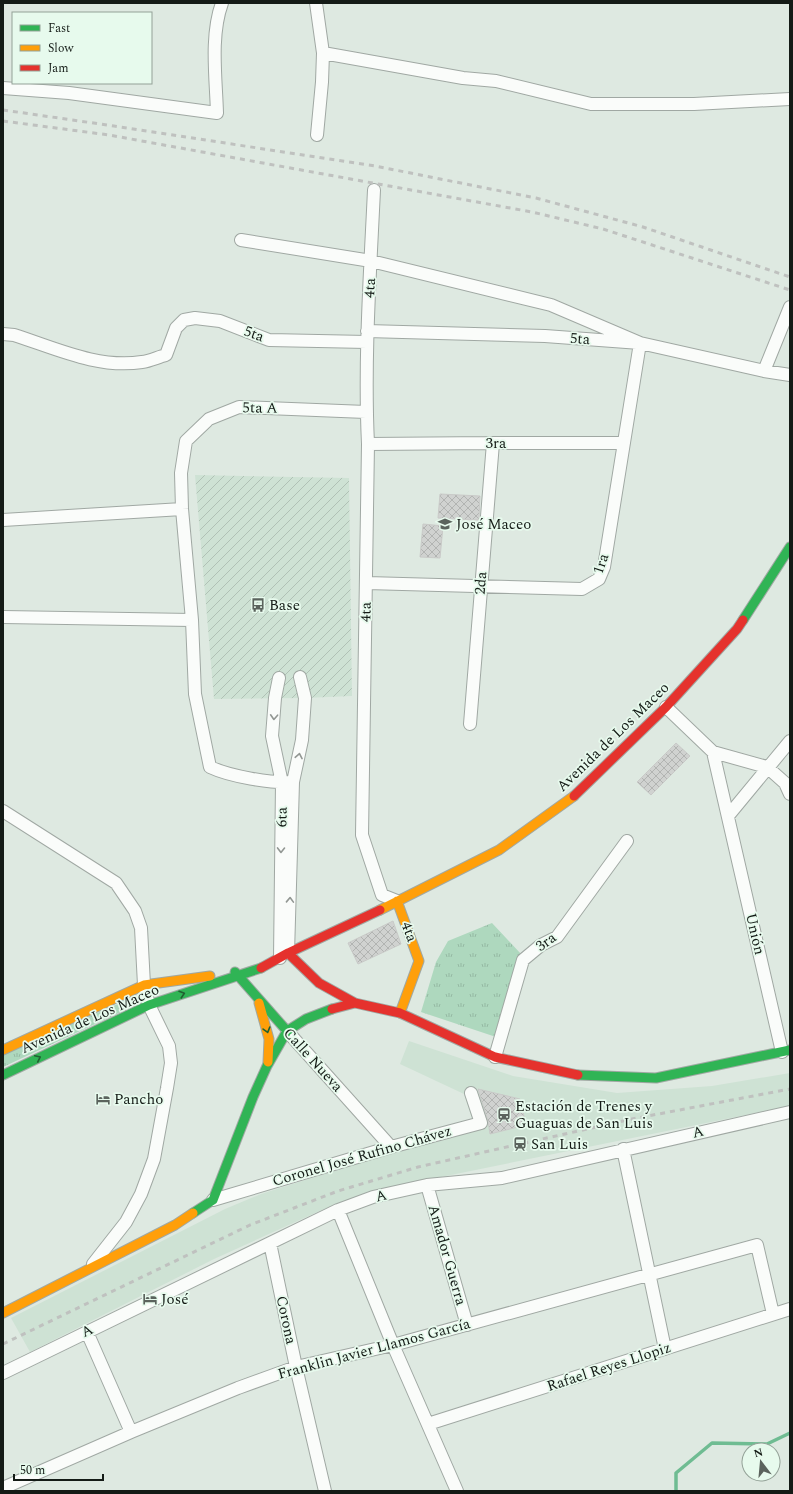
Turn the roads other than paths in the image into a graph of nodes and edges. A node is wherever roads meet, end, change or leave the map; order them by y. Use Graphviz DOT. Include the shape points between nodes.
graph roads {
  1 [pos="222,3"];
  2 [pos="316,3"];
  3 [pos="323,53"];
  4 [pos="3,88"];
  5 [pos="790,99"];
  6 [pos="317,135"];
  7 [pos="374,190"];
  8 [pos="241,240"];
  9 [pos="371,261"];
  10 [pos="790,307"];
  11 [pos="3,334"];
  12 [pos="367,337"];
  13 [pos="640,343"];
  14 [pos="764,371"];
  15 [pos="790,375"];
  16 [pos="366,412"];
  17 [pos="493,443"];
  18 [pos="623,443"];
  19 [pos="368,444"];
  20 [pos="182,509"];
  21 [pos="3,520"];
  22 [pos="790,546"];
  23 [pos="367,583"];
  24 [pos="481,586"];
  25 [pos="3,617"];
  26 [pos="192,620"];
  27 [pos="300,677"];
  28 [pos="279,678"];
  29 [pos="666,707"];
  30 [pos="470,724"];
  31 [pos="790,741"];
  32 [pos="713,752"];
  33 [pos="767,768"];
  34 [pos="288,783"];
  35 [pos="790,794"];
  36 [pos="3,811"];
  37 [pos="728,816"];
  38 [pos="627,841"];
  39 [pos="397,901"];
  40 [pos="284,955"];
  41 [pos="237,974"];
  42 [pos="144,985"];
  43 [pos="256,995"];
  44 [pos="355,1003"];
  45 [pos="149,1005"];
  46 [pos="400,1013"];
  47 [pos="287,1031"];
  48 [pos="3,1050"];
  49 [pos="786,1051"];
  50 [pos="495,1057"];
  51 [pos="267,1066"];
  52 [pos="3,1074"];
  53 [pos="471,1093"];
  54 [pos="790,1112"];
  55 [pos="391,1147"];
  56 [pos="623,1149"];
  57 [pos="427,1185"];
  58 [pos="213,1200"];
  59 [pos="338,1210"];
  60 [pos="270,1243"];
  61 [pos="88,1270"];
  62 [pos="649,1275"];
  63 [pos="790,1309"];
  64 [pos="3,1313"];
  65 [pos="774,1314"];
  66 [pos="467,1325"];
  67 [pos="87,1332"];
  68 [pos="393,1345"];
  69 [pos="665,1349"];
  70 [pos="296,1368"];
  71 [pos="3,1373"];
  72 [pos="428,1424"];
  73 [pos="130,1432"];
  74 [pos="3,1488"];
  75 [pos="325,1491"];
  76 [pos="457,1491"];
  1 -- 4 [label="street" via="215,35 217,113 69,93"];
  2 -- 3 [label="street"];
  3 -- 5 [label="street" via="463,78 496,81 591,104 694,104"];
  3 -- 6 [label="street"];
  7 -- 9 [label="street, 4ta"];
  8 -- 9 [label="street"];
  9 -- 12 [label="street, 4ta"];
  9 -- 13 [label="street" via="551,305"];
  10 -- 14 [label="street"];
  11 -- 12 [label="street, 5ta" via="14,335 97,362 124,363 142,362 166,355 176,328 184,320 195,318 220,321 269,340"];
  12 -- 13 [label="street, 5ta" via="545,336"];
  12 -- 16 [label="street, 4ta"];
  13 -- 14 [label="street, 5ta"];
  13 -- 18 [label="street, 1ra"];
  14 -- 15 [label="street, 5ta"];
  16 -- 19 [label="street, 4ta"];
  16 -- 20 [label="street, 5ta A" via="239,407 209,419 186,441 181,473"];
  17 -- 18 [label="street, 3ra"];
  17 -- 19 [label="street, 3ra"];
  17 -- 24 [label="street, 2da"];
  18 -- 24 [label="street, 1ra" via="604,567 599,579 582,589"];
  19 -- 23 [label="street, 4ta"];
  20 -- 21 [label="street"];
  20 -- 26 [label="street, 5ta A"];
  22 -- 29 [label="street, Avenida de Los Maceo" via="737,629"];
  23 -- 24 [label="street, 1ra"];
  23 -- 39 [label="street, 4ta" via="362,835 382,895"];
  24 -- 30 [label="street, 2da"];
  25 -- 26 [label="street"];
  26 -- 34 [label="street, 5ta A" via="195,694 210,767 222,773"];
  34 -- 27 [label="street, 6ta, one-way" via="302,740 305,698"];
  28 -- 34 [label="street, 6ta, one-way" via="272,736"];
  29 -- 32 [label="street"];
  29 -- 39 [label="street, Avenida de Los Maceo" via="574,796 499,850"];
  31 -- 33 [label="street"];
  32 -- 33 [label="street"];
  32 -- 37 [label="street, Unión"];
  33 -- 35 [label="street" via="785,783"];
  33 -- 37 [label="street"];
  34 -- 40 [label="street, 6ta"];
  36 -- 42 [label="street" via="116,883 135,911 141,928"];
  37 -- 49 [label="street, Unión"];
  38 -- 50 [label="street, 3ra" via="557,936 524,960"];
  39 -- 40 [label="street, Avenida de Los Maceo"];
  39 -- 46 [label="street, 4ta" via="419,961"];
  40 -- 41 [label="street, Avenida de Los Maceo"];
  40 -- 44 [label="street" via="318,983"];
  41 -- 42 [label="street, Avenida de Los Maceo"];
  41 -- 43 [label="street, Calle Nueva"];
  45 -- 41 [label="street, Avenida de Los Maceo, one-way"];
  42 -- 45 [label="street"];
  42 -- 48 [label="street, Avenida de Los Maceo"];
  43 -- 47 [label="street, Calle Nueva"];
  43 -- 51 [label="street, one-way" via="269,1035"];
  44 -- 46 [label="street"];
  44 -- 47 [label="street" via="306,1019"];
  52 -- 45 [label="street, Avenida de Los Maceo, one-way"];
  45 -- 61 [label="street" via="169,1046 171,1063 154,1158 142,1194 126,1222"];
  46 -- 50 [label="street"];
  47 -- 51 [label="street"];
  47 -- 55 [label="street, Calle Nueva"];
  49 -- 50 [label="street" via="656,1078 582,1076"];
  51 -- 58 [label="street"];
  53 -- 55 [label="street, Coronel José Rufino Chávez" via="481,1123"];
  54 -- 56 [label="street, A"];
  55 -- 58 [label="street, Coronel José Rufino Chávez"];
  56 -- 57 [label="street, A" via="502,1178"];
  56 -- 62 [label="street"];
  57 -- 59 [label="street, A" via="373,1197"];
  57 -- 66 [label="street, Amador Guerra"];
  58 -- 61 [label="street, Coronel José Rufino Chávez" via="175,1225"];
  59 -- 60 [label="street, A"];
  59 -- 68 [label="street"];
  60 -- 67 [label="street, A"];
  60 -- 70 [label="street, Corona"];
  61 -- 64 [label="street, Coronel José Rufino Chávez"];
  62 -- 65 [label="street, Franklin Javier Llamos García" via="757,1245"];
  62 -- 66 [label="street, Franklin Javier Llamos García"];
  62 -- 69 [label="street"];
  63 -- 65 [label="street, Rafael Reyes Llopiz"];
  65 -- 69 [label="street, Rafael Reyes Llopiz"];
  66 -- 68 [label="street, Franklin Javier Llamos García"];
  67 -- 71 [label="street, A"];
  67 -- 73 [label="street"];
  68 -- 70 [label="street, Franklin Javier Llamos García"];
  68 -- 72 [label="street"];
  69 -- 72 [label="street, Rafael Reyes Llopiz"];
  70 -- 73 [label="street, Franklin Javier Llamos García" via="238,1388"];
  70 -- 75 [label="street, Corona"];
  72 -- 76 [label="street"];
  73 -- 74 [label="street, Franklin Javier Llamos García"];
}
